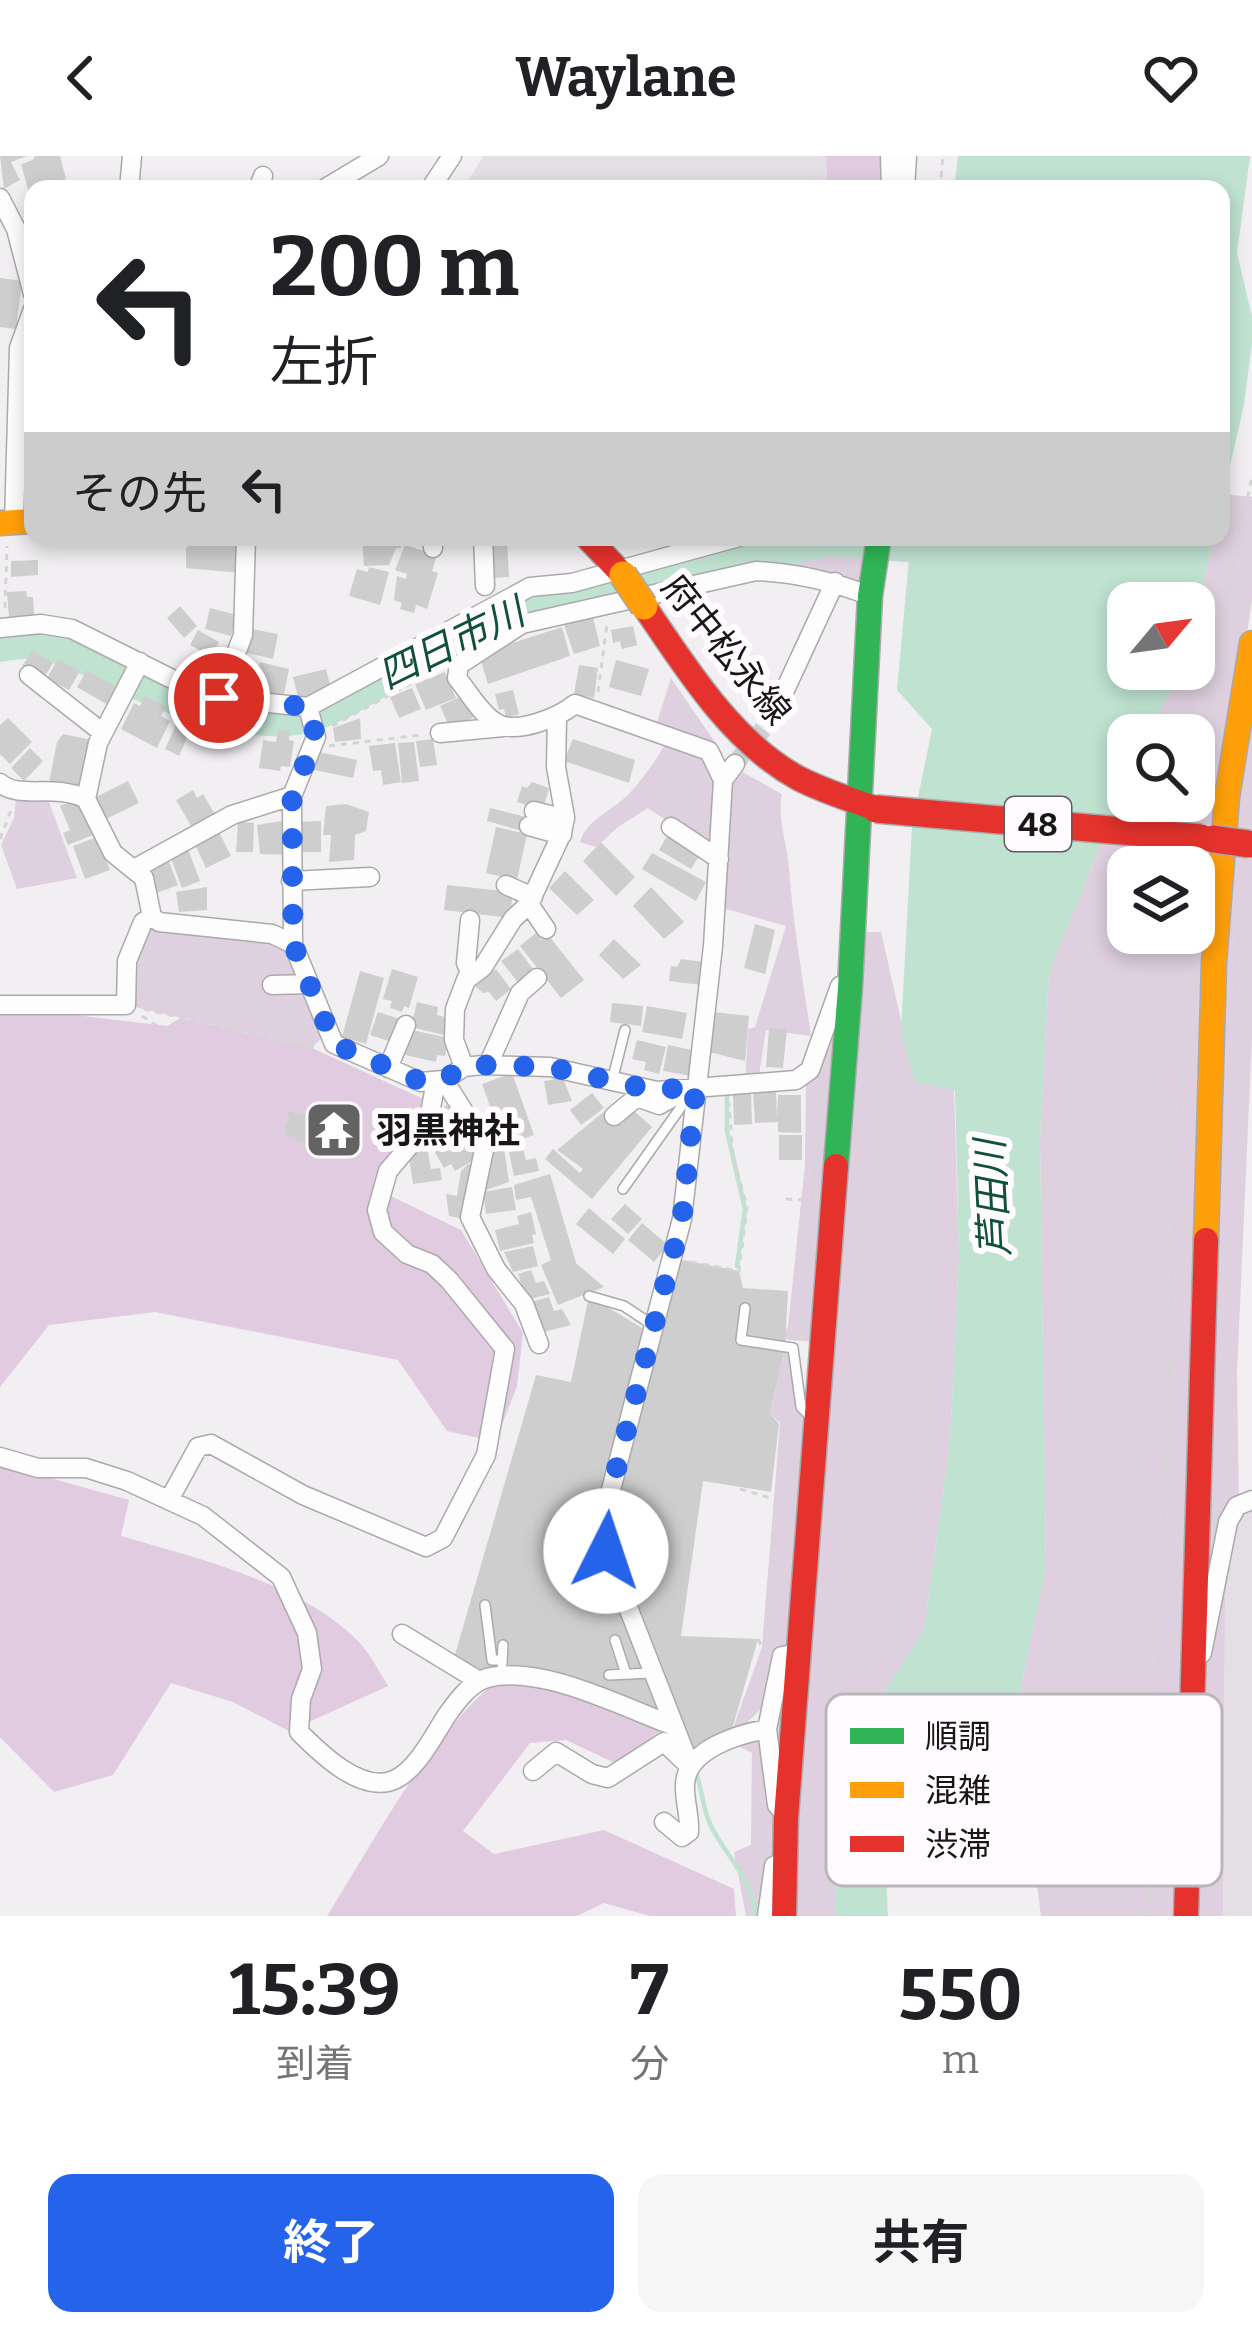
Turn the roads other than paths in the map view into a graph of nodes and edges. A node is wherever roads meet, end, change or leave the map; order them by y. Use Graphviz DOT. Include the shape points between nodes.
graph roads {
  1 [pos="379,156"];
  2 [pos="339,180"];
  3 [pos="13,215"];
  4 [pos="24,258"];
  5 [pos="24,334"];
  6 [pos="9,381"];
  7 [pos="13,528"];
  8 [pos="246,546"];
  9 [pos="483,546"];
  10 [pos="597,546"];
  11 [pos="709,546"];
  12 [pos="878,546"];
  13 [pos="621,573"];
  14 [pos="835,582"];
  15 [pos="485,586"];
  16 [pos="870,596"];
  17 [pos="2,628"];
  18 [pos="1252,643"];
  19 [pos="134,673"];
  20 [pos="29,675"];
  21 [pos="219,698"];
  22 [pos="772,718"];
  23 [pos="557,719"];
  24 [pos="508,727"];
  25 [pos="311,728"];
  26 [pos="103,733"];
  27 [pos="440,733"];
  28 [pos="7,787"];
  29 [pos="292,796"];
  30 [pos="86,799"];
  31 [pos="868,806"];
  32 [pos="531,818"];
  33 [pos="563,827"];
  34 [pos="671,827"];
  35 [pos="1250,844"];
  36 [pos="719,860"];
  37 [pos="136,868"];
  38 [pos="370,878"];
  39 [pos="291,881"];
  40 [pos="506,885"];
  41 [pos="531,901"];
  42 [pos="152,917"];
  43 [pos="470,920"];
  44 [pos="546,929"];
  45 [pos="293,944"];
  46 [pos="537,978"];
  47 [pos="466,980"];
  48 [pos="309,984"];
  49 [pos="272,985"];
  50 [pos="850,988"];
  51 [pos="0,1005"];
  52 [pos="406,1024"];
  53 [pos="625,1030"];
  54 [pos="488,1065"];
  55 [pos="464,1066"];
  56 [pos="388,1067"];
  57 [pos="440,1080"];
  58 [pos="612,1081"];
  59 [pos="696,1085"];
  60 [pos="614,1116"];
  61 [pos="623,1189"];
  62 [pos="590,1297"];
  63 [pos="745,1308"];
  64 [pos="654,1326"];
  65 [pos="539,1344"];
  66 [pos="806,1425"];
  67 [pos="0,1457"];
  68 [pos="170,1500"];
  69 [pos="1252,1500"];
  70 [pos="485,1605"];
  71 [pos="402,1634"];
  72 [pos="615,1640"];
  73 [pos="502,1645"];
  74 [pos="799,1653"];
  75 [pos="1191,1664"];
  76 [pos="502,1668"];
  77 [pos="648,1673"];
  78 [pos="626,1674"];
  79 [pos="609,1675"];
  80 [pos="479,1682"];
  81 [pos="1190,1694"];
  82 [pos="674,1726"];
  83 [pos="767,1730"];
  84 [pos="690,1766"];
  85 [pos="533,1771"];
  86 [pos="786,1818"];
  87 [pos="664,1822"];
  88 [pos="785,1861"];
  89 [pos="1187,1886"];
  90 [pos="767,1916"];
  91 [pos="784,1916"];
  92 [pos="1186,1916"];
  1 -- 2 [label="street"];
  3 -- 4 [label="street"];
  5 -- 6 [label="street"];
  6 -- 7 [label="street"];
  8 -- 21 [label="street" via="243,635"];
  9 -- 15 [label="street"];
  10 -- 13 [label="street, 府中松永線 / 48"];
  11 -- 13 [label="street"];
  12 -- 16 [label="street"];
  13 -- 25 [label="street" via="530,587"];
  13 -- 31 [label="street, 府中松永線 / 48, bridge" via="713,701 760,751 794,776"];
  14 -- 16 [label="street"];
  14 -- 22 [label="street"];
  14 -- 24 [label="street" via="756,572 522,624 459,666 457,678 494,722"];
  16 -- 31 [label="street"];
  17 -- 19 [label="street" via="72,628"];
  18 -- 75 [label="street" via="1215,943"];
  19 -- 21 [label="street"];
  19 -- 26 [label="street"];
  20 -- 26 [label="street"];
  21 -- 25 [label="street"];
  23 -- 24 [label="street"];
  23 -- 33 [label="street"];
  23 -- 36 [label="street" via="575,704 709,751 729,772"];
  24 -- 27 [label="street"];
  25 -- 29 [label="street"];
  26 -- 30 [label="street"];
  28 -- 30 [label="street"];
  29 -- 37 [label="street" via="232,814"];
  29 -- 39 [label="street"];
  30 -- 37 [label="street" via="113,853"];
  31 -- 35 [label="street, 府中松永線 / 48, bridge"];
  31 -- 50 [label="street"];
  32 -- 33 [label="street"];
  33 -- 41 [label="street"];
  34 -- 36 [label="street"];
  36 -- 59 [label="street"];
  37 -- 42 [label="street"];
  38 -- 39 [label="street"];
  39 -- 45 [label="street"];
  40 -- 41 [label="street"];
  41 -- 44 [label="street"];
  41 -- 47 [label="street"];
  42 -- 45 [label="street"];
  42 -- 51 [label="street" via="128,961 126,1005"];
  43 -- 47 [label="street"];
  45 -- 48 [label="street"];
  46 -- 54 [label="street" via="507,1008"];
  47 -- 55 [label="street" via="454,1026"];
  48 -- 49 [label="street"];
  48 -- 56 [label="street" via="334,1044"];
  50 -- 59 [label="street" via="840,986 810,1070 796,1081"];
  50 -- 66 [label="street"];
  52 -- 56 [label="street"];
  53 -- 58 [label="lane"];
  54 -- 55 [label="street"];
  54 -- 58 [label="street"];
  55 -- 57 [label="street"];
  56 -- 57 [label="street" via="422,1082"];
  57 -- 65 [label="street" via="485,1145 470,1217"];
  57 -- 68 [label="street" via="428,1124 388,1171 377,1210 383,1232 449,1280 505,1348 486,1455 443,1538 425,1547 303,1495 211,1444 197,1448"];
  58 -- 59 [label="street" via="657,1091"];
  59 -- 60 [label="street" via="659,1105 637,1097"];
  59 -- 61 [label="lane"];
  59 -- 64 [label="street" via="682,1219"];
  62 -- 64 [label="lane"];
  63 -- 66 [label="lane" via="741,1340 794,1349"];
  64 -- 77 [label="street" via="602,1524"];
  66 -- 74 [label="street"];
  67 -- 68 [label="street" via="38,1468 86,1468"];
  68 -- 80 [label="street" via="281,1577 307,1633 312,1669 299,1732 332,1764 372,1782 394,1780"];
  69 -- 75 [label="street" via="1237,1505 1228,1522 1202,1655"];
  70 -- 76 [label="lane" via="492,1660"];
  71 -- 80 [label="street"];
  72 -- 78 [label="lane"];
  73 -- 76 [label="lane"];
  74 -- 83 [label="street" via="782,1656"];
  74 -- 86 [label="street"];
  75 -- 81 [label="street"];
  76 -- 80 [label="street"];
  76 -- 82 [label="street"];
  77 -- 78 [label="lane"];
  77 -- 82 [label="street"];
  78 -- 79 [label="lane"];
  82 -- 84 [label="street"];
  83 -- 84 [label="street" via="717,1745"];
  83 -- 86 [label="street" via="777,1805"];
  84 -- 85 [label="street" via="664,1742 608,1778 556,1752"];
  84 -- 87 [label="street" via="689,1832 682,1837"];
  86 -- 88 [label="street"];
  88 -- 90 [label="street" via="774,1866"];
  88 -- 91 [label="street"];
  89 -- 92 [label="street"];
}
